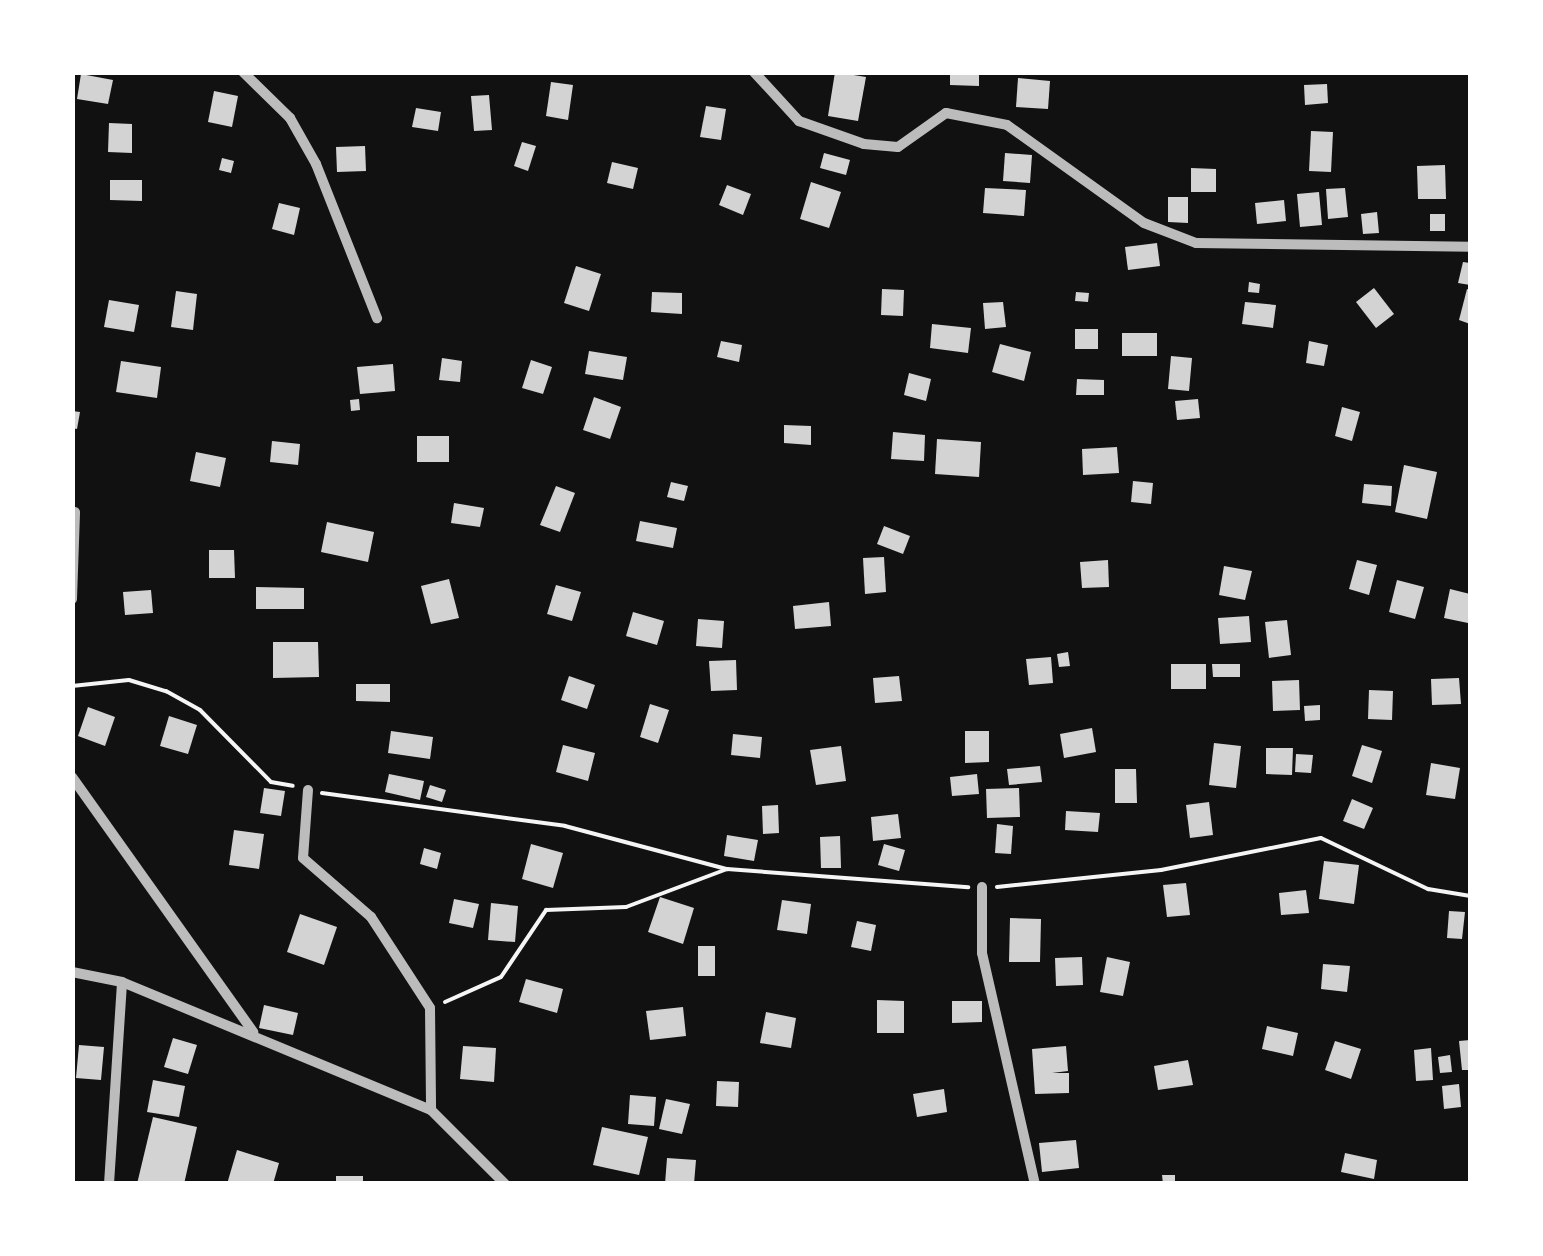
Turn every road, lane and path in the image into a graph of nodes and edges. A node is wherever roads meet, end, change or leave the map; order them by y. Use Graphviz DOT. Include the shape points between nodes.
graph roads {
  1 [pos="243,72"];
  2 [pos="754,72"];
  3 [pos="1470,247"];
  4 [pos="377,318"];
  5 [pos="75,512"];
  6 [pos="72,599"];
  7 [pos="72,686"];
  8 [pos="72,777"];
  9 [pos="308,790"];
  10 [pos="727,869"];
  11 [pos="982,887"];
  12 [pos="1470,896"];
  13 [pos="72,972"];
  14 [pos="122,982"];
  15 [pos="430,1008"];
  16 [pos="254,1034"];
  17 [pos="431,1110"];
  18 [pos="108,1184"];
  19 [pos="505,1184"];
  20 [pos="1035,1184"];
  1 -- 4 [label="street" via="307,149"];
  2 -- 3 [label="street" via="799,121 864,144 898,147 946,113 1007,125 1144,223 1196,243"];
  5 -- 6 [label="street"];
  7 -- 9 [label="path" via="129,680 166,691 200,710 271,782"];
  8 -- 16 [label="street"];
  9 -- 10 [label="path" via="565,826"];
  9 -- 15 [label="street" via="302,858 372,917"];
  10 -- 11 [label="path"];
  10 -- 15 [label="path" via="626,907 546,910 501,977"];
  11 -- 12 [label="path" via="1104,878 1321,838 1428,889"];
  11 -- 20 [label="street" via="982,954"];
  13 -- 14 [label="street"];
  14 -- 16 [label="street"];
  14 -- 18 [label="street"];
  15 -- 17 [label="street"];
  16 -- 17 [label="street"];
  17 -- 19 [label="street"];
}
